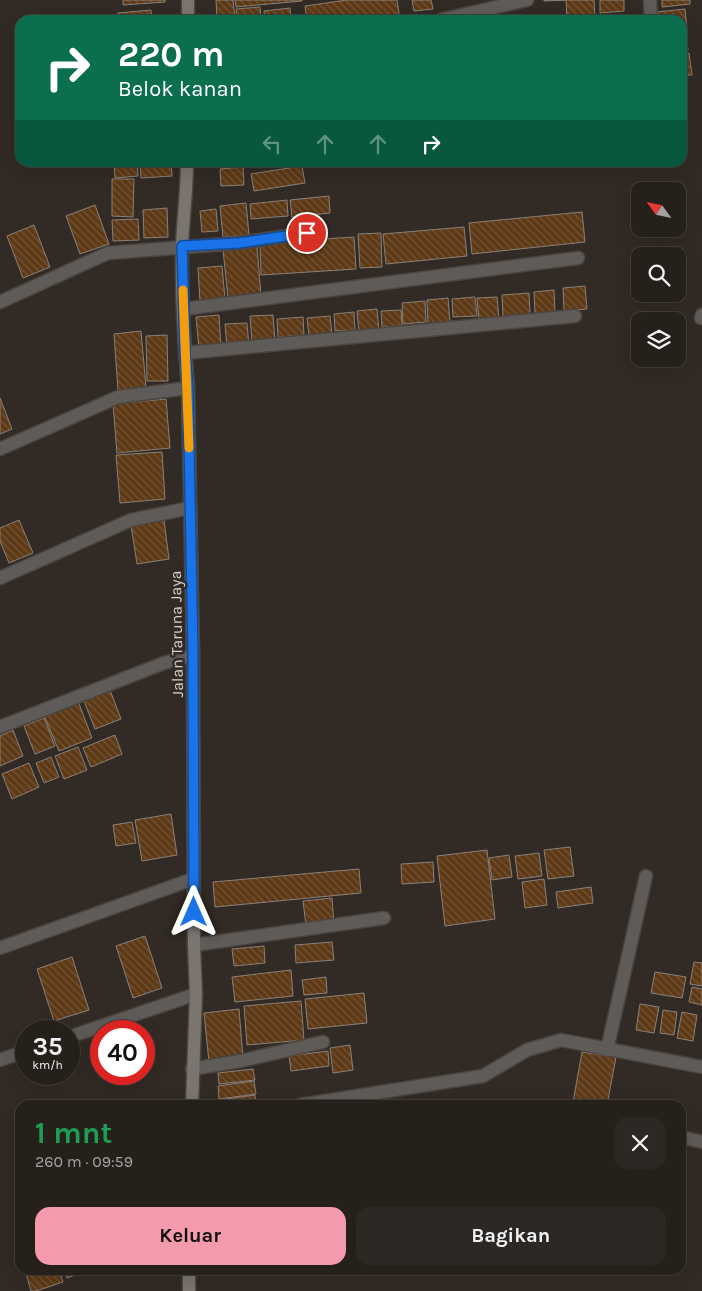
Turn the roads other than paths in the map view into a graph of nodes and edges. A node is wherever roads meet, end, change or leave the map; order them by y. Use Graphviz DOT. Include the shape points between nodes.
graph roads {
  1 [pos="188,0"];
  2 [pos="528,0"];
  3 [pos="650,0"];
  4 [pos="188,15"];
  5 [pos="462,15"];
  6 [pos="651,15"];
  7 [pos="187,167"];
  8 [pos="307,233"];
  9 [pos="182,246"];
  10 [pos="578,258"];
  11 [pos="0,302"];
  12 [pos="184,309"];
  13 [pos="575,316"];
  14 [pos="185,353"];
  15 [pos="188,388"];
  16 [pos="0,449"];
  17 [pos="190,508"];
  18 [pos="0,578"];
  19 [pos="193,655"];
  20 [pos="0,727"];
  21 [pos="646,876"];
  22 [pos="194,879"];
  23 [pos="384,918"];
  24 [pos="194,946"];
  25 [pos="0,948"];
  26 [pos="196,994"];
  27 [pos="80,1033"];
  28 [pos="323,1042"];
  29 [pos="607,1050"];
  30 [pos="15,1055"];
  31 [pos="0,1060"];
  32 [pos="702,1067"];
  33 [pos="192,1069"];
  34 [pos="192,1100"];
  35 [pos="332,1100"];
  36 [pos="686,1138"];
  37 [pos="702,1142"];
  38 [pos="189,1275"];
  39 [pos="189,1291"];
  1 -- 4 [label="street"];
  2 -- 5 [label="street"];
  3 -- 6 [label="street"];
  7 -- 9 [label="street, Jalan Taruna Jaya"];
  8 -- 9 [label="street" via="239,243"];
  9 -- 11 [label="street" via="114,252"];
  9 -- 12 [label="street, Jalan Taruna Jaya"];
  10 -- 12 [label="street"];
  12 -- 14 [label="street, Jalan Taruna Jaya"];
  13 -- 14 [label="street"];
  14 -- 15 [label="street, Jalan Taruna Jaya"];
  15 -- 16 [label="street" via="123,396"];
  15 -- 17 [label="street, Jalan Taruna Jaya"];
  17 -- 18 [label="street" via="131,520"];
  17 -- 19 [label="street, Jalan Taruna Jaya"];
  19 -- 20 [label="street" via="164,663"];
  19 -- 22 [label="street, Jalan Taruna Jaya"];
  21 -- 29 [label="street"];
  22 -- 24 [label="street, Jalan Taruna Jaya"];
  22 -- 25 [label="street"];
  23 -- 24 [label="street"];
  24 -- 26 [label="street, Jalan Taruna Jaya"];
  26 -- 27 [label="street"];
  26 -- 33 [label="street, Jalan Taruna Jaya"];
  28 -- 33 [label="street"];
  29 -- 32 [label="street"];
  29 -- 35 [label="street" via="561,1040 527,1050 483,1076"];
  30 -- 31 [label="street"];
  33 -- 34 [label="street, Jalan Taruna Jaya"];
  36 -- 37 [label="street"];
  38 -- 39 [label="street"];
}
